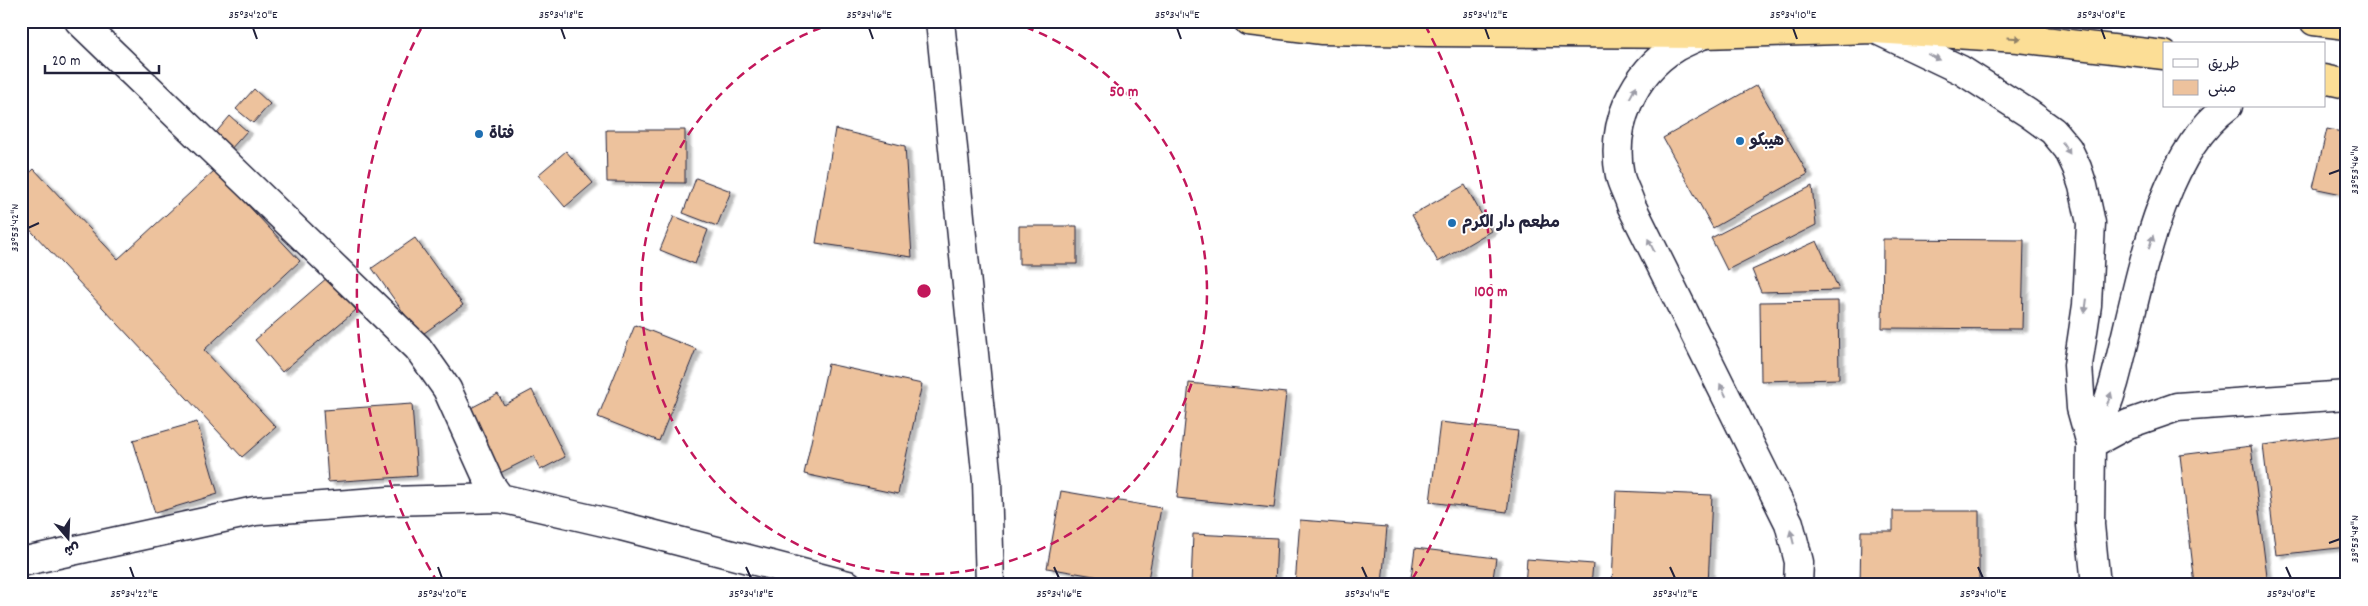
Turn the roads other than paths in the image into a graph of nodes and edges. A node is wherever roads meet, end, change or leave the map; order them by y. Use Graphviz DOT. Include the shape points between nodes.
graph roads {
  1 [pos="79,21"];
  2 [pos="940,21"];
  3 [pos="1248,21"];
  4 [pos="2314,21"];
  5 [pos="2347,25"];
  6 [pos="1874,29"];
  7 [pos="1704,34"];
  8 [pos="2163,55"];
  9 [pos="2326,79"];
  10 [pos="2347,84"];
  11 [pos="2226,108"];
  12 [pos="2347,395"];
  13 [pos="2091,444"];
  14 [pos="500,498"];
  15 [pos="21,562"];
  16 [pos="848,585"];
  17 [pos="990,585"];
  18 [pos="1798,585"];
  19 [pos="2096,585"];
  1 -- 14 [label="street" via="418,348 447,389 490,484"];
  2 -- 17 [label="street" via="987,481"];
  3 -- 7 [label="highway" via="1322,30"];
  4 -- 5 [label="highway"];
  6 -- 7 [label="highway"];
  6 -- 8 [label="highway, one-way" via="2018,38"];
  6 -- 13 [label="street, one-way" via="1961,70 2053,131 2068,149 2083,186 2090,223 2087,305 2078,365 2081,408"];
  18 -- 7 [label="street, one-way" via="1799,562 1789,523 1620,176 1617,147 1622,117 1634,89 1653,65 1676,47"];
  9 -- 10 [label="highway"];
  13 -- 11 [label="street, one-way" via="2114,385 2138,286 2166,195 2177,170 2201,132"];
  12 -- 13 [label="street" via="2177,407 2128,424"];
  13 -- 19 [label="street" via="2090,525"];
  14 -- 15 [label="street" via="389,500 255,511"];
  14 -- 16 [label="street"];
}
